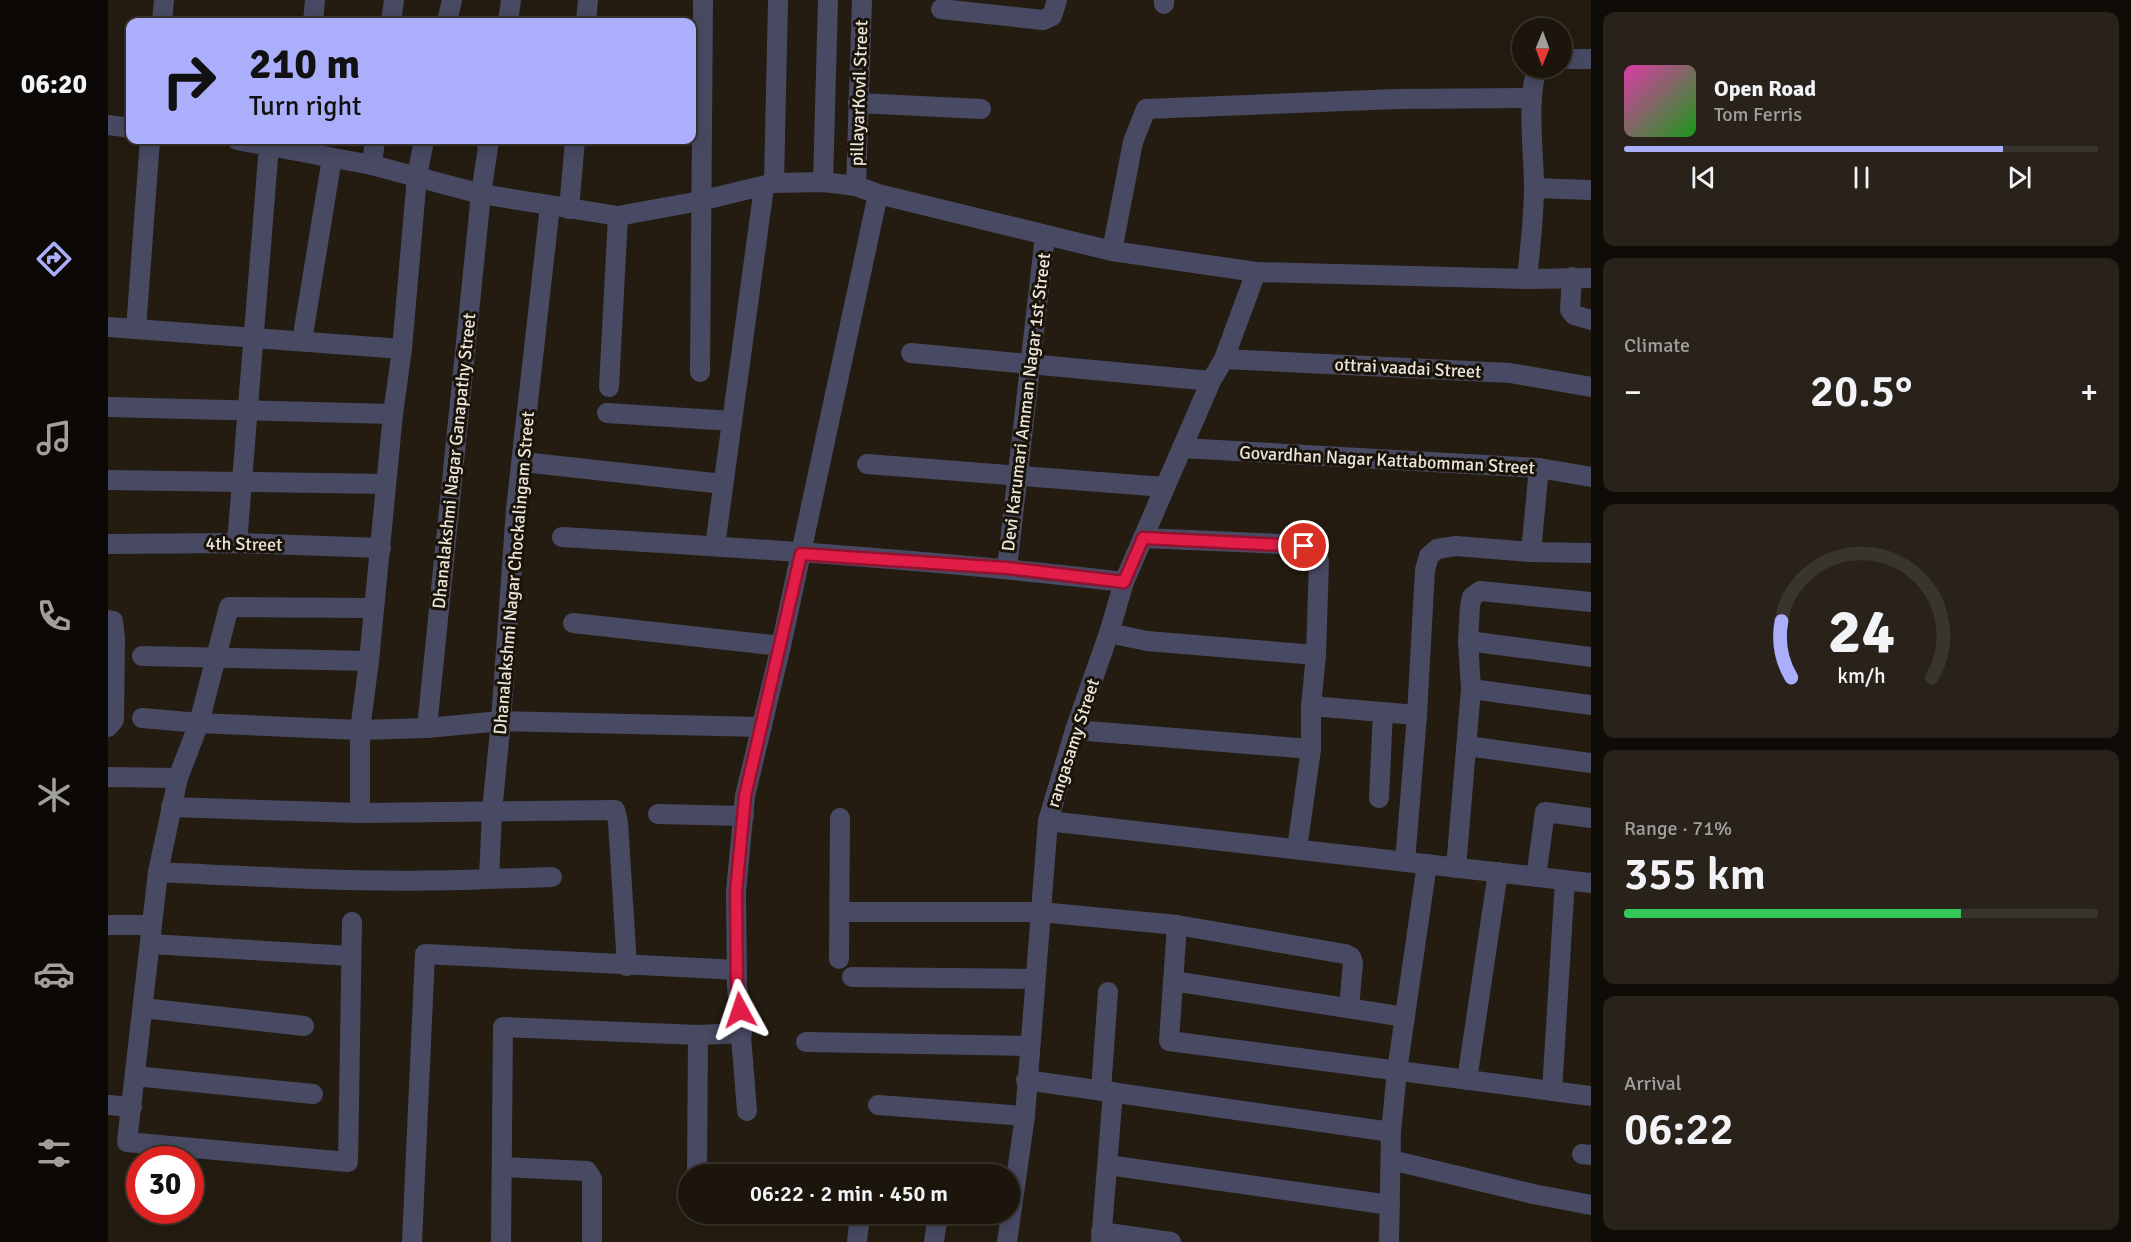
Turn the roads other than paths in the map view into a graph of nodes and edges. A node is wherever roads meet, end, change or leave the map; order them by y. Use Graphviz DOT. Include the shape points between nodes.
graph roads {
  1 [pos="164,0"];
  2 [pos="315,0"];
  3 [pos="394,0"];
  4 [pos="452,0"];
  5 [pos="511,0"];
  6 [pos="588,0"];
  7 [pos="703,0"];
  8 [pos="778,0"];
  9 [pos="828,0"];
  10 [pos="862,0"];
  11 [pos="1057,0"];
  12 [pos="941,9"];
  13 [pos="162,18"];
  14 [pos="313,18"];
  15 [pos="392,18"];
  16 [pos="448,18"];
  17 [pos="509,18"];
  18 [pos="586,18"];
  19 [pos="1572,59"];
  20 [pos="1591,59"];
  21 [pos="1534,78"];
  22 [pos="1532,98"];
  23 [pos="858,104"];
  24 [pos="981,109"];
  25 [pos="108,125"];
  26 [pos="126,127"];
  27 [pos="150,144"];
  28 [pos="258,144"];
  29 [pos="375,144"];
  30 [pos="423,144"];
  31 [pos="488,144"];
  32 [pos="574,144"];
  33 [pos="292,145"];
  34 [pos="269,146"];
  35 [pos="332,158"];
  36 [pos="372,165"];
  37 [pos="417,176"];
  38 [pos="823,182"];
  39 [pos="769,185"];
  40 [pos="856,186"];
  41 [pos="1534,188"];
  42 [pos="1591,190"];
  43 [pos="481,194"];
  44 [pos="878,194"];
  45 [pos="700,201"];
  46 [pos="560,207"];
  47 [pos="618,216"];
  48 [pos="1045,236"];
  49 [pos="1112,251"];
  50 [pos="1256,272"];
  51 [pos="1582,277"];
  52 [pos="1527,279"];
  53 [pos="1591,320"];
  54 [pos="108,327"];
  55 [pos="135,329"];
  56 [pos="253,338"];
  57 [pos="302,341"];
  58 [pos="402,349"];
  59 [pos="911,353"];
  60 [pos="1224,359"];
  61 [pos="1031,365"];
  62 [pos="700,372"];
  63 [pos="1211,381"];
  64 [pos="609,387"];
  65 [pos="1591,387"];
  66 [pos="108,407"];
  67 [pos="248,410"];
  68 [pos="607,413"];
  69 [pos="393,414"];
  70 [pos="732,421"];
  71 [pos="1182,448"];
  72 [pos="523,462"];
  73 [pos="867,464"];
  74 [pos="1539,468"];
  75 [pos="1016,477"];
  76 [pos="1591,477"];
  77 [pos="108,480"];
  78 [pos="242,482"];
  79 [pos="386,484"];
  80 [pos="723,484"];
  81 [pos="1164,487"];
  82 [pos="562,537"];
  83 [pos="1143,538"];
  84 [pos="237,543"];
  85 [pos="108,544"];
  86 [pos="714,546"];
  87 [pos="381,548"];
  88 [pos="1531,552"];
  89 [pos="801,554"];
  90 [pos="1591,554"];
  91 [pos="1007,568"];
  92 [pos="1124,582"];
  93 [pos="1591,602"];
  94 [pos="374,608"];
  95 [pos="108,620"];
  96 [pos="573,623"];
  97 [pos="1109,633"];
  98 [pos="1468,641"];
  99 [pos="781,646"];
  100 [pos="1316,655"];
  101 [pos="142,656"];
  102 [pos="216,657"];
  103 [pos="1591,657"];
  104 [pos="369,661"];
  105 [pos="1471,689"];
  106 [pos="1591,705"];
  107 [pos="1311,706"];
  108 [pos="1383,712"];
  109 [pos="1417,714"];
  110 [pos="142,718"];
  111 [pos="501,721"];
  112 [pos="199,723"];
  113 [pos="108,727"];
  114 [pos="762,727"];
  115 [pos="427,728"];
  116 [pos="360,729"];
  117 [pos="1074,730"];
  118 [pos="1467,746"];
  119 [pos="1311,749"];
  120 [pos="1591,763"];
  121 [pos="108,777"];
  122 [pos="178,778"];
  123 [pos="1379,798"];
  124 [pos="171,807"];
  125 [pos="492,811"];
  126 [pos="360,813"];
  127 [pos="658,814"];
  128 [pos="744,816"];
  129 [pos="840,818"];
  130 [pos="1591,818"];
  131 [pos="1048,821"];
  132 [pos="1297,849"];
  133 [pos="1405,862"];
  134 [pos="1428,864"];
  135 [pos="1456,868"];
  136 [pos="158,872"];
  137 [pos="1498,873"];
  138 [pos="1536,877"];
  139 [pos="552,878"];
  140 [pos="489,879"];
  141 [pos="1565,880"];
  142 [pos="1591,883"];
  143 [pos="839,912"];
  144 [pos="1040,912"];
  145 [pos="352,922"];
  146 [pos="108,925"];
  147 [pos="1177,926"];
  148 [pos="151,935"];
  149 [pos="351,956"];
  150 [pos="839,959"];
  151 [pos="627,966"];
  152 [pos="737,970"];
  153 [pos="852,977"];
  154 [pos="1035,979"];
  155 [pos="1173,981"];
  156 [pos="1108,992"];
  157 [pos="143,1008"];
  158 [pos="1349,1008"];
  159 [pos="1405,1017"];
  160 [pos="304,1026"];
  161 [pos="742,1033"];
  162 [pos="698,1035"];
  163 [pos="806,1042"];
  164 [pos="1029,1046"];
  165 [pos="1397,1071"];
  166 [pos="135,1076"];
  167 [pos="1026,1080"];
  168 [pos="1467,1080"];
  169 [pos="1107,1091"];
  170 [pos="1552,1091"];
  171 [pos="313,1094"];
  172 [pos="1591,1096"];
  173 [pos="108,1105"];
  174 [pos="878,1105"];
  175 [pos="132,1107"];
  176 [pos="747,1111"];
  177 [pos="1025,1116"];
  178 [pos="1391,1132"];
  179 [pos="1391,1160"];
  180 [pos="697,1164"];
  181 [pos="1016,1164"];
  182 [pos="1108,1165"];
  183 [pos="502,1167"];
  184 [pos="1390,1205"];
  185 [pos="1591,1205"];
  186 [pos="859,1224"];
  187 [pos="937,1224"];
  188 [pos="1009,1224"];
  189 [pos="1101,1237"];
  190 [pos="412,1242"];
  191 [pos="501,1242"];
  192 [pos="592,1242"];
  193 [pos="857,1242"];
  194 [pos="934,1242"];
  195 [pos="1007,1242"];
  196 [pos="1171,1242"];
  197 [pos="1389,1242"];
  1 -- 13 [label="street"];
  2 -- 14 [label="street"];
  3 -- 15 [label="street"];
  4 -- 16 [label="street"];
  5 -- 17 [label="street"];
  6 -- 18 [label="street"];
  7 -- 45 [label="street"];
  8 -- 39 [label="street"];
  9 -- 38 [label="street"];
  10 -- 23 [label="street, pillayarKovil Street"];
  11 -- 12 [label="street" via="1052,15 1043,20"];
  19 -- 20 [label="street"];
  21 -- 22 [label="street"];
  22 -- 41 [label="street"];
  22 -- 49 [label="street" via="1146,109 1133,142"];
  23 -- 24 [label="street"];
  23 -- 40 [label="street, pillayarKovil Street"];
  25 -- 26 [label="street"];
  27 -- 55 [label="street"];
  28 -- 34 [label="street"];
  29 -- 36 [label="street"];
  30 -- 37 [label="street"];
  31 -- 43 [label="street, Dhanalakshmi Nagar Ganapathy Street"];
  32 -- 46 [label="street, Dhanalakshmi Nagar Chockalingam Street"];
  33 -- 34 [label="street"];
  33 -- 35 [label="street"];
  34 -- 56 [label="street"];
  35 -- 36 [label="street"];
  35 -- 57 [label="street"];
  36 -- 37 [label="street"];
  37 -- 43 [label="street"];
  37 -- 58 [label="street"];
  38 -- 39 [label="street"];
  38 -- 40 [label="street"];
  39 -- 45 [label="street"];
  39 -- 70 [label="street"];
  40 -- 44 [label="street"];
  41 -- 42 [label="street"];
  41 -- 52 [label="street"];
  43 -- 46 [label="street"];
  43 -- 115 [label="street, Dhanalakshmi Nagar Ganapathy Street"];
  44 -- 48 [label="street"];
  44 -- 89 [label="street"];
  45 -- 47 [label="street"];
  45 -- 62 [label="street"];
  46 -- 47 [label="street"];
  46 -- 72 [label="street, Dhanalakshmi Nagar Chockalingam Street"];
  47 -- 64 [label="street"];
  48 -- 49 [label="street"];
  48 -- 61 [label="street, Devi Karumari Amman Nagar 1st Street"];
  49 -- 50 [label="street"];
  50 -- 52 [label="street"];
  50 -- 60 [label="street, rangasamy Street"];
  51 -- 52 [label="street"];
  51 -- 53 [label="street" via="1570,310"];
  54 -- 55 [label="street"];
  55 -- 56 [label="street"];
  56 -- 57 [label="street"];
  56 -- 67 [label="street"];
  57 -- 58 [label="street"];
  58 -- 69 [label="street"];
  59 -- 61 [label="street"];
  60 -- 63 [label="street, rangasamy Street"];
  60 -- 65 [label="street, ottrai vaadai Street" via="1510,373"];
  61 -- 63 [label="street"];
  61 -- 75 [label="street, Devi Karumari Amman Nagar 1st Street"];
  63 -- 71 [label="street, rangasamy Street"];
  66 -- 67 [label="street"];
  67 -- 69 [label="street"];
  67 -- 78 [label="street"];
  68 -- 70 [label="street"];
  69 -- 79 [label="street"];
  70 -- 80 [label="street"];
  71 -- 74 [label="street, Govardhan Nagar Kattabomman Street"];
  71 -- 81 [label="street, rangasamy Street"];
  72 -- 80 [label="street"];
  72 -- 111 [label="street, Dhanalakshmi Nagar Chockalingam Street"];
  73 -- 75 [label="street"];
  74 -- 76 [label="street, Govardhan Nagar Kattabomman Street"];
  74 -- 88 [label="street"];
  75 -- 81 [label="street"];
  75 -- 91 [label="street, Devi Karumari Amman Nagar 1st Street"];
  77 -- 78 [label="street"];
  78 -- 79 [label="street"];
  78 -- 84 [label="street"];
  79 -- 87 [label="street"];
  80 -- 86 [label="street"];
  81 -- 83 [label="street, rangasamy Street"];
  82 -- 86 [label="street"];
  83 -- 92 [label="street, rangasamy Street"];
  83 -- 100 [label="street" via="1304,546 1315,552 1319,561"];
  84 -- 85 [label="street, 4th Street"];
  84 -- 87 [label="street, 4th Street"];
  86 -- 89 [label="street"];
  87 -- 94 [label="street"];
  88 -- 90 [label="street"];
  88 -- 109 [label="street" via="1456,546 1437,549 1429,556"];
  89 -- 91 [label="street"];
  89 -- 99 [label="street"];
  91 -- 92 [label="street"];
  92 -- 97 [label="street, rangasamy Street"];
  93 -- 98 [label="street" via="1480,591 1472,597"];
  94 -- 102 [label="street" via="229,607"];
  94 -- 104 [label="street"];
  95 -- 113 [label="street" via="113,621 115,638 114,720"];
  96 -- 99 [label="street"];
  97 -- 100 [label="street" via="1147,641"];
  97 -- 117 [label="street, rangasamy Street"];
  98 -- 103 [label="street"];
  98 -- 105 [label="street"];
  99 -- 114 [label="street"];
  100 -- 107 [label="street"];
  101 -- 102 [label="street"];
  102 -- 104 [label="street"];
  102 -- 112 [label="street"];
  104 -- 116 [label="street"];
  105 -- 106 [label="street"];
  105 -- 118 [label="street"];
  107 -- 108 [label="street"];
  107 -- 119 [label="street"];
  108 -- 109 [label="street"];
  108 -- 123 [label="street"];
  109 -- 133 [label="street"];
  110 -- 112 [label="street"];
  111 -- 114 [label="street"];
  111 -- 115 [label="street"];
  111 -- 125 [label="street, Dhanalakshmi Nagar Chockalingam Street"];
  112 -- 116 [label="street"];
  112 -- 122 [label="street"];
  114 -- 128 [label="street"];
  115 -- 116 [label="street"];
  116 -- 126 [label="street"];
  117 -- 119 [label="street"];
  117 -- 131 [label="street, rangasamy Street"];
  118 -- 120 [label="street"];
  118 -- 135 [label="street"];
  119 -- 132 [label="street"];
  121 -- 122 [label="street"];
  122 -- 124 [label="street"];
  124 -- 126 [label="street"];
  124 -- 136 [label="street"];
  125 -- 126 [label="street"];
  125 -- 140 [label="street, Dhanalakshmi Nagar Chockalingam Street"];
  125 -- 151 [label="street" via="616,811"];
  127 -- 128 [label="street"];
  128 -- 152 [label="street" via="736,892"];
  129 -- 143 [label="street"];
  130 -- 138 [label="street" via="1545,812"];
  131 -- 132 [label="street"];
  131 -- 144 [label="street, rangasamy Street"];
  132 -- 133 [label="street"];
  133 -- 134 [label="street"];
  134 -- 135 [label="street"];
  134 -- 159 [label="street"];
  135 -- 137 [label="street"];
  136 -- 140 [label="street" via="428,882"];
  136 -- 148 [label="street"];
  137 -- 138 [label="street"];
  137 -- 168 [label="street"];
  138 -- 141 [label="street"];
  139 -- 140 [label="street"];
  141 -- 142 [label="street"];
  141 -- 170 [label="street"];
  143 -- 144 [label="street"];
  143 -- 150 [label="street"];
  144 -- 147 [label="street"];
  144 -- 154 [label="street, rangasamy Street"];
  145 -- 149 [label="street"];
  146 -- 148 [label="street"];
  147 -- 155 [label="street"];
  147 -- 158 [label="street" via="1345,954 1353,963"];
  148 -- 149 [label="street"];
  148 -- 157 [label="street"];
  149 -- 175 [label="street" via="348,1162 127,1142"];
  151 -- 152 [label="street"];
  151 -- 190 [label="street" via="425,954"];
  152 -- 161 [label="street"];
  153 -- 154 [label="street"];
  154 -- 164 [label="street, rangasamy Street"];
  155 -- 158 [label="street"];
  155 -- 165 [label="street" via="1169,1041"];
  156 -- 169 [label="street"];
  157 -- 160 [label="street"];
  157 -- 166 [label="street"];
  158 -- 159 [label="street"];
  159 -- 165 [label="street"];
  161 -- 162 [label="street"];
  161 -- 176 [label="street"];
  162 -- 180 [label="street"];
  162 -- 183 [label="street" via="503,1027"];
  163 -- 164 [label="street"];
  164 -- 167 [label="street, rangasamy Street"];
  165 -- 168 [label="street"];
  165 -- 178 [label="street"];
  166 -- 171 [label="street"];
  166 -- 175 [label="street"];
  167 -- 169 [label="street"];
  167 -- 177 [label="street, rangasamy Street"];
  168 -- 170 [label="street"];
  169 -- 178 [label="street"];
  169 -- 182 [label="street"];
  170 -- 172 [label="street"];
  173 -- 175 [label="street"];
  174 -- 177 [label="street"];
  177 -- 181 [label="street, rangasamy Street"];
  178 -- 179 [label="street"];
  179 -- 184 [label="street"];
  179 -- 185 [label="street"];
  182 -- 184 [label="street"];
  182 -- 189 [label="street"];
  183 -- 191 [label="street"];
  183 -- 192 [label="street" via="587,1171 592,1179"];
  184 -- 197 [label="street"];
  186 -- 193 [label="street"];
  187 -- 194 [label="street"];
  188 -- 195 [label="street, rangasamy Street"];
  189 -- 196 [label="street"];
}
